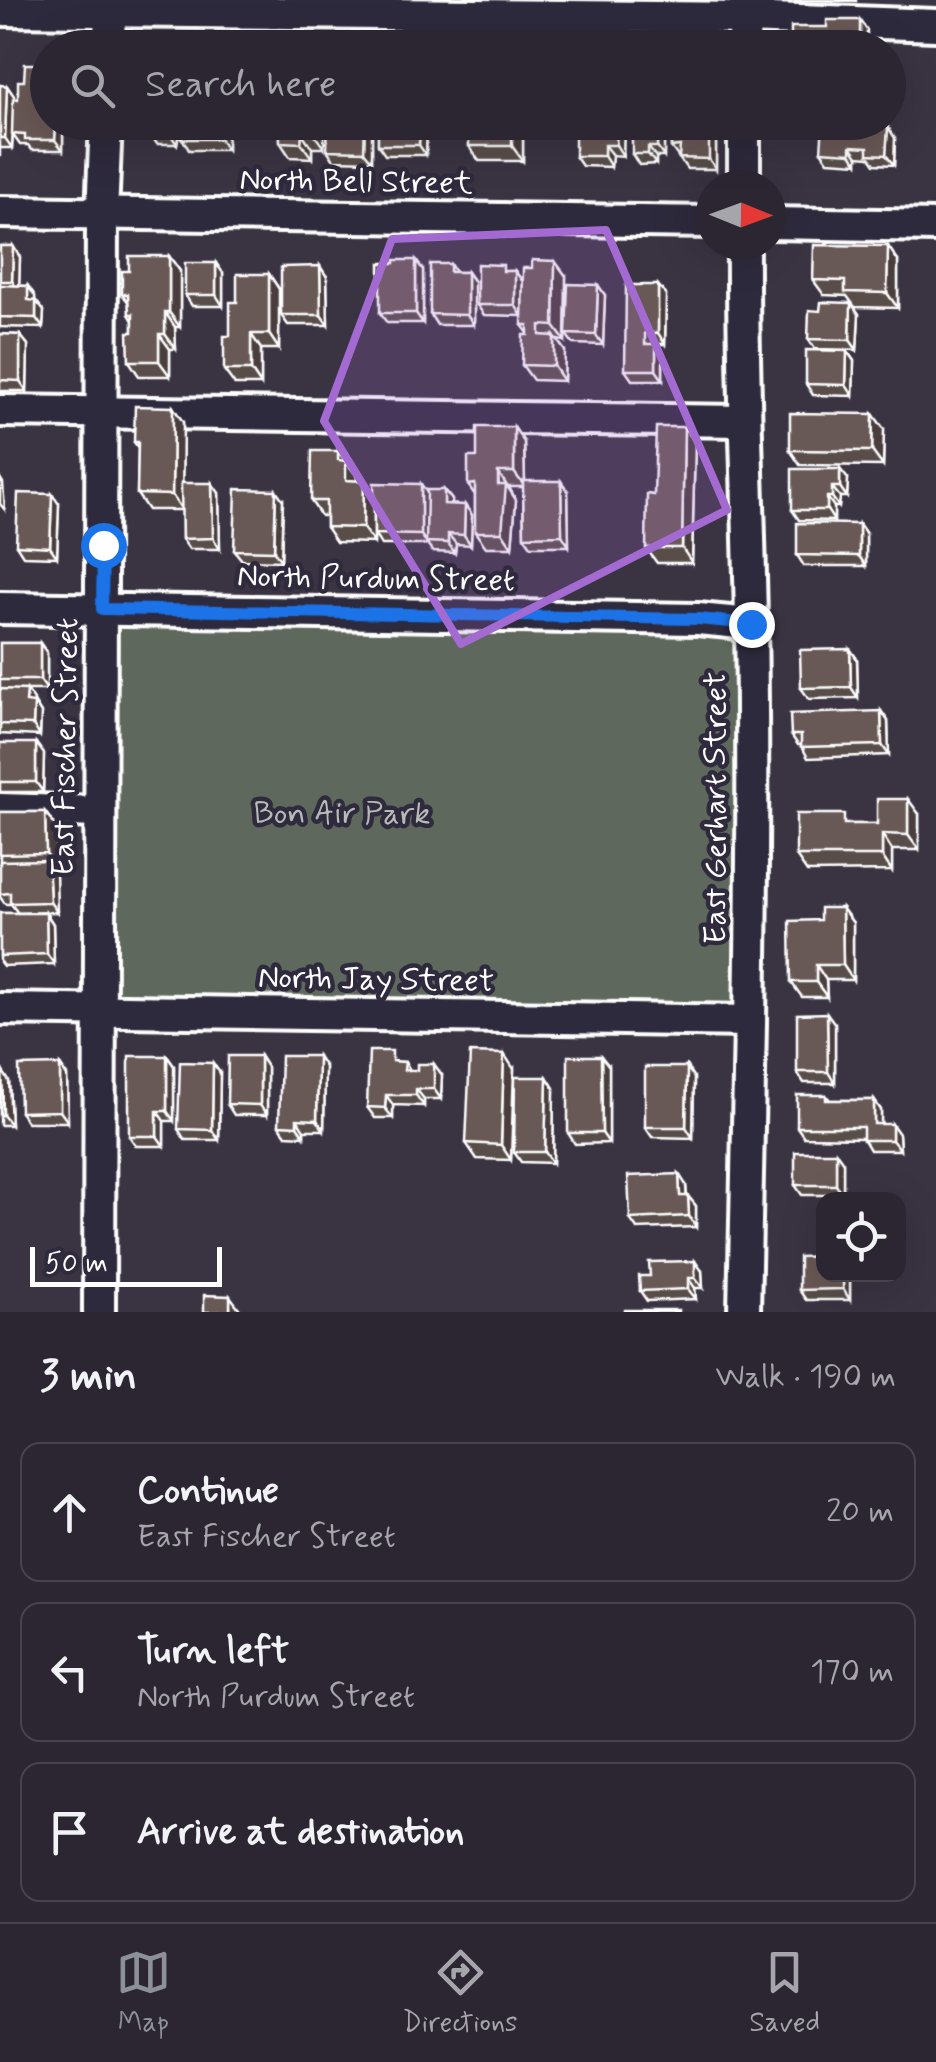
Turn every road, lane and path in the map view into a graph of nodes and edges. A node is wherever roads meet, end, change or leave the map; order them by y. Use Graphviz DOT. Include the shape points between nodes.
graph roads {
  1 [pos="110,6"];
  2 [pos="0,10"];
  3 [pos="744,22"];
  4 [pos="936,25"];
  5 [pos="105,140"];
  6 [pos="744,140"];
  7 [pos="744,170"];
  8 [pos="0,212"];
  9 [pos="102,214"];
  10 [pos="696,222"];
  11 [pos="786,223"];
  12 [pos="936,226"];
  13 [pos="743,260"];
  14 [pos="0,411"];
  15 [pos="102,412"];
  16 [pos="744,421"];
  17 [pos="0,608"];
  18 [pos="102,609"];
  19 [pos="751,624"];
  20 [pos="0,809"];
  21 [pos="100,812"];
  22 [pos="0,1009"];
  23 [pos="98,1010"];
  24 [pos="750,1021"];
  25 [pos="100,1312"];
  26 [pos="744,1312"];
  1 -- 2 [label="street"];
  1 -- 3 [label="street"];
  3 -- 4 [label="street"];
  5 -- 9 [label="street, East Fischer Street"];
  6 -- 7 [label="street"];
  8 -- 9 [label="street, North Bell Street"];
  9 -- 10 [label="street, North Bell Street"];
  9 -- 15 [label="street, East Fischer Street"];
  11 -- 12 [label="street"];
  13 -- 16 [label="street, East Gerhart Street"];
  14 -- 15 [label="street"];
  15 -- 16 [label="street"];
  15 -- 18 [label="street, East Fischer Street"];
  16 -- 19 [label="street, East Gerhart Street"];
  17 -- 18 [label="street, North Purdum Street"];
  18 -- 19 [label="street, North Purdum Street"];
  18 -- 21 [label="street, East Fischer Street"];
  19 -- 24 [label="street, East Gerhart Street"];
  20 -- 21 [label="street"];
  21 -- 23 [label="street, East Fischer Street"];
  22 -- 23 [label="street, North Jay Street"];
  23 -- 24 [label="street, North Jay Street"];
  23 -- 25 [label="street, East Fischer Street"];
  24 -- 26 [label="street, East Gerhart Street"];
}
